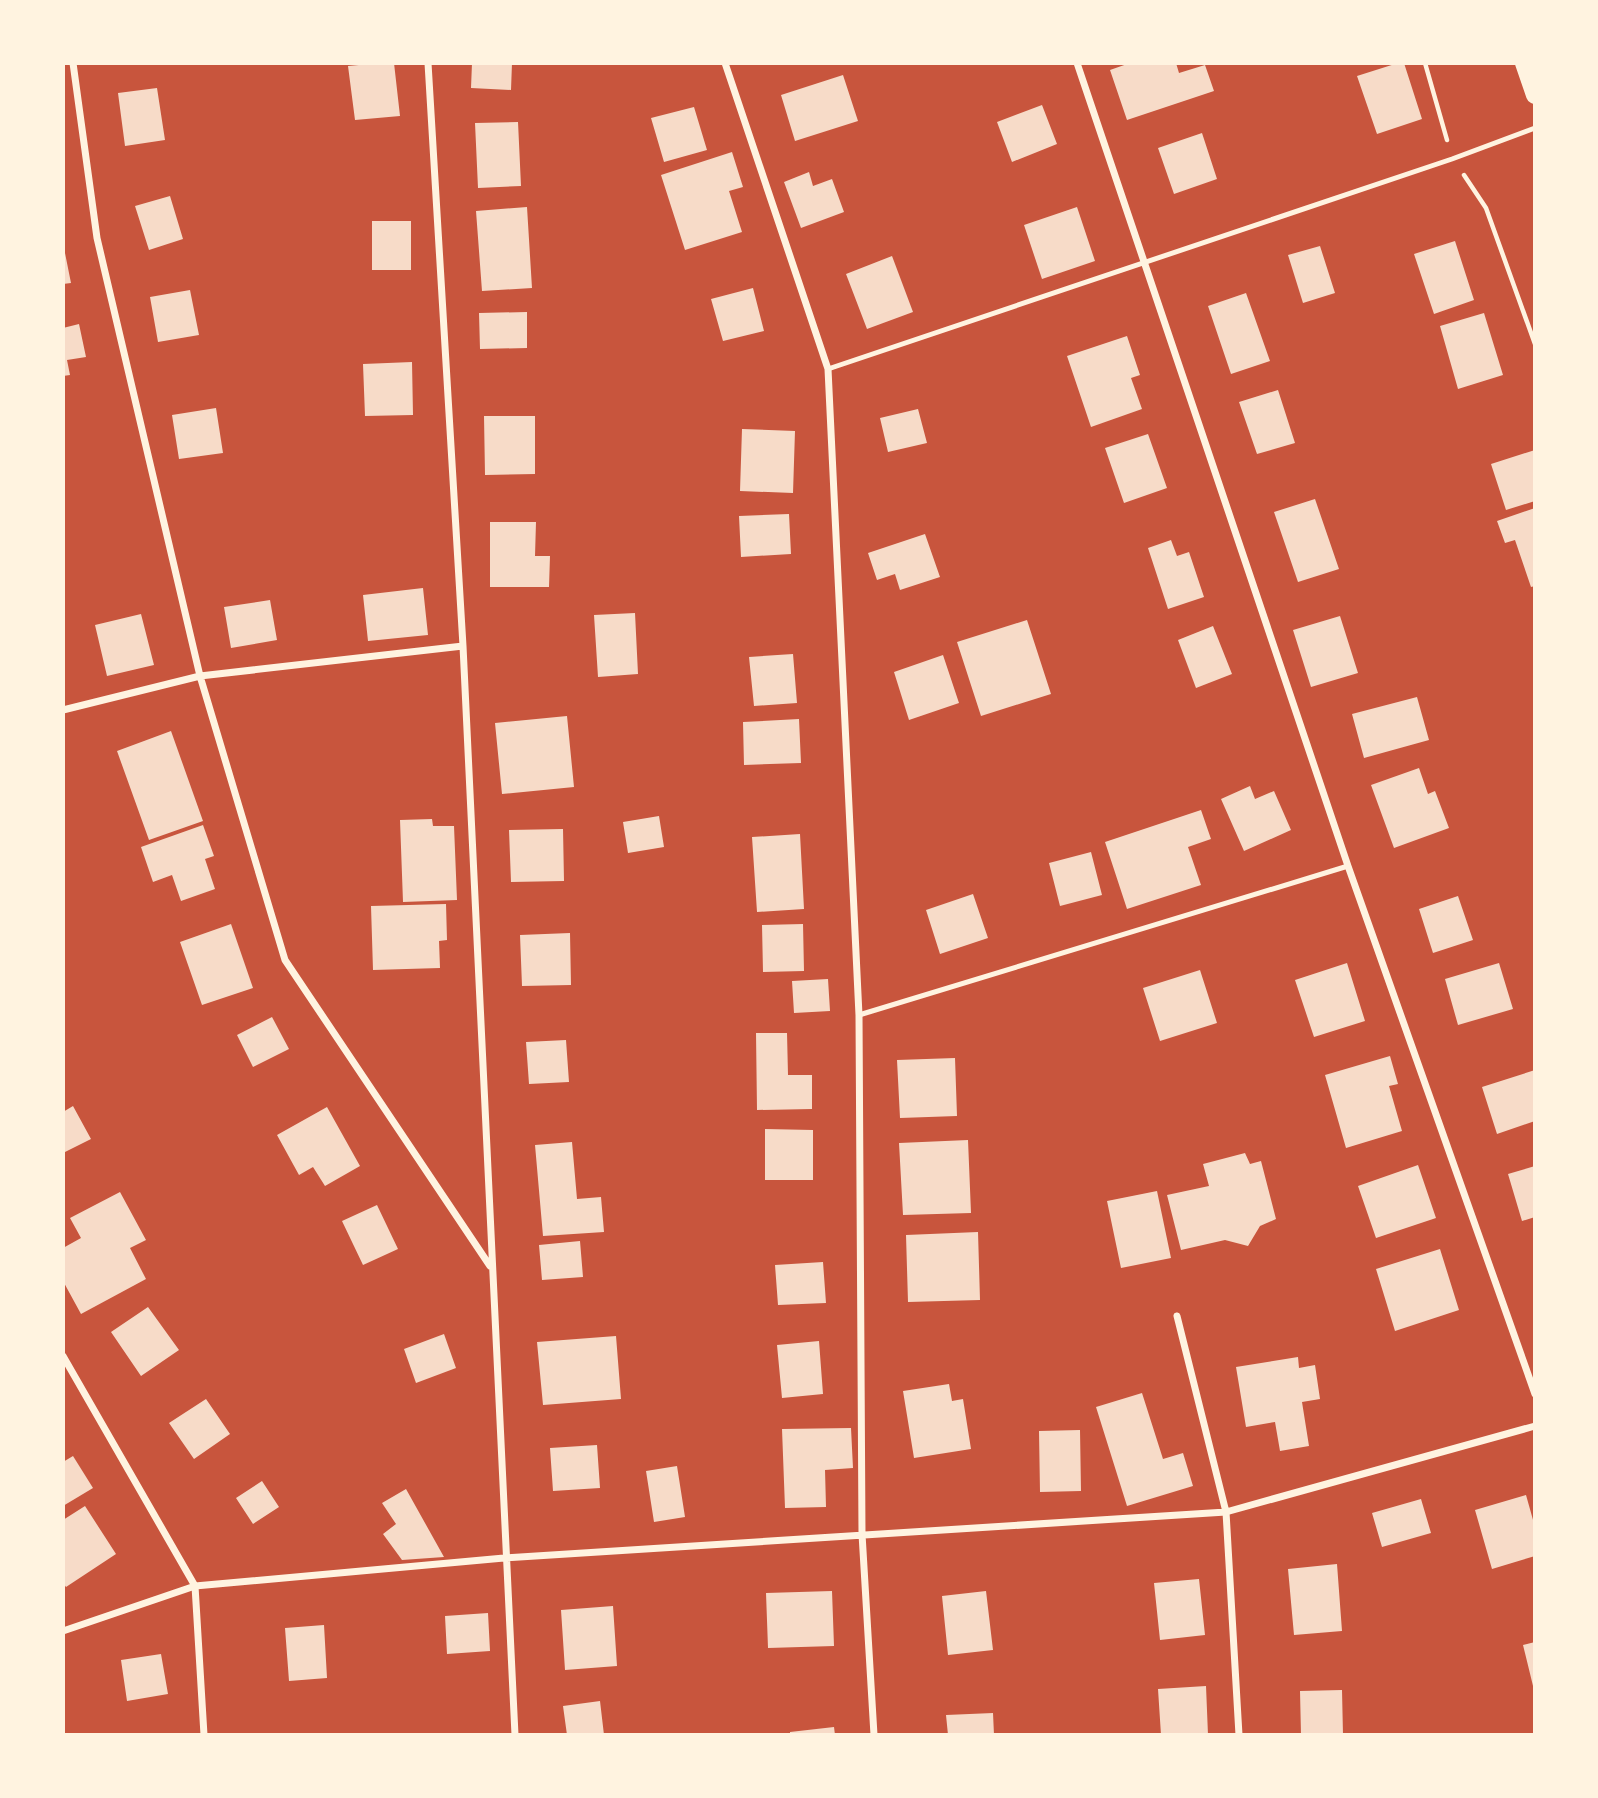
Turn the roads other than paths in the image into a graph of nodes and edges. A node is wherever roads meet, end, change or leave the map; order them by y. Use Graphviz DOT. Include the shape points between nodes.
graph roads {
  1 [pos="73,63"];
  2 [pos="428,63"];
  3 [pos="725,63"];
  4 [pos="1077,63"];
  5 [pos="1524,63"];
  6 [pos="1535,95"];
  7 [pos="1535,128"];
  8 [pos="1145,262"];
  9 [pos="828,369"];
  10 [pos="463,646"];
  11 [pos="200,676"];
  12 [pos="63,710"];
  13 [pos="1348,866"];
  14 [pos="859,1015"];
  15 [pos="490,1267"];
  16 [pos="1177,1316"];
  17 [pos="63,1356"];
  18 [pos="1535,1394"];
  19 [pos="1535,1426"];
  20 [pos="1226,1512"];
  21 [pos="862,1534"];
  22 [pos="504,1558"];
  23 [pos="195,1586"];
  24 [pos="63,1630"];
  25 [pos="204,1735"];
  26 [pos="515,1735"];
  27 [pos="874,1735"];
  28 [pos="1239,1735"];
  1 -- 11 [label="street" via="97,237"];
  2 -- 10 [label="street"];
  3 -- 9 [label="street"];
  4 -- 8 [label="street"];
  5 -- 6 [label="main road"];
  7 -- 8 [label="lane"];
  8 -- 9 [label="lane"];
  8 -- 13 [label="street"];
  9 -- 14 [label="street"];
  10 -- 11 [label="street"];
  10 -- 15 [label="street"];
  11 -- 12 [label="street"];
  11 -- 15 [label="street" via="285,960"];
  13 -- 14 [label="lane"];
  13 -- 18 [label="street"];
  14 -- 21 [label="street"];
  15 -- 22 [label="street"];
  16 -- 20 [label="street"];
  17 -- 23 [label="street"];
  19 -- 20 [label="street"];
  20 -- 21 [label="street"];
  20 -- 28 [label="street"];
  21 -- 22 [label="street"];
  21 -- 27 [label="street"];
  22 -- 23 [label="street"];
  22 -- 26 [label="street"];
  23 -- 24 [label="street"];
  23 -- 25 [label="street"];
}
